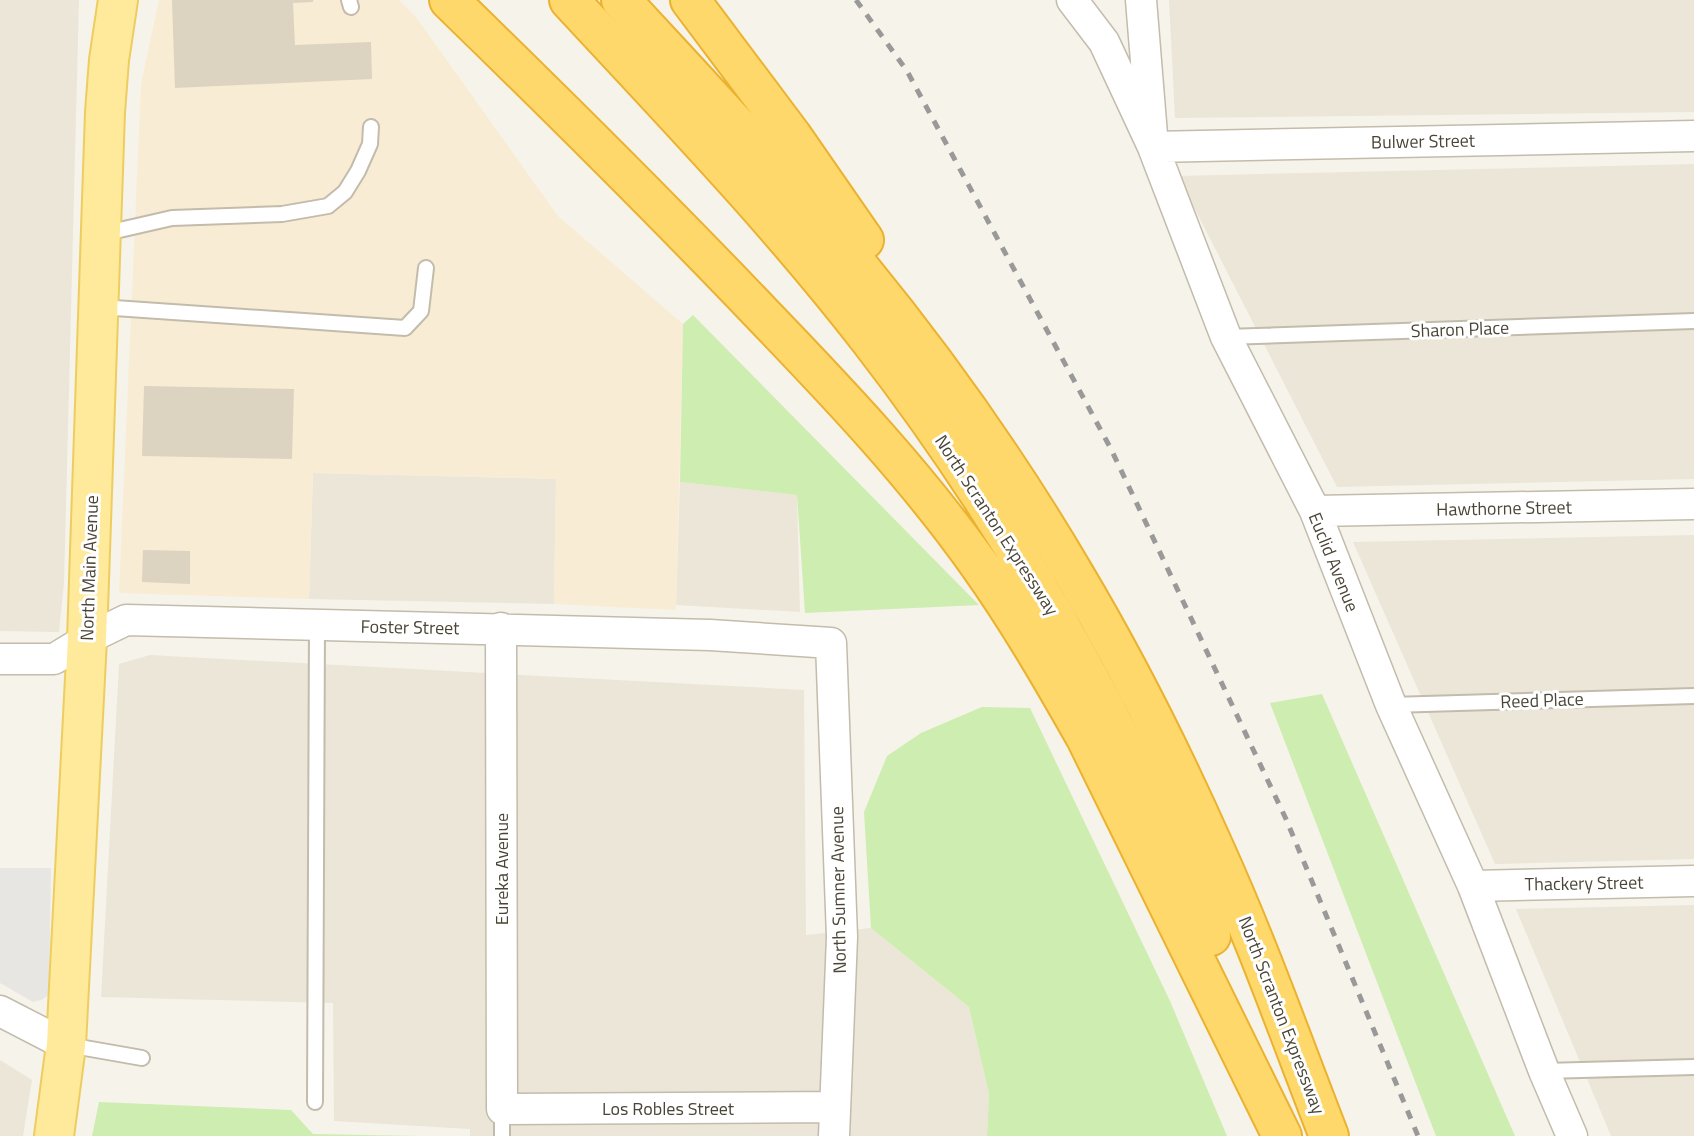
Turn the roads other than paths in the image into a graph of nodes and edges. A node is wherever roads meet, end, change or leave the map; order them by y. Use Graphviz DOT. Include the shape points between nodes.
graph roads {
  1 [pos="118,0"];
  2 [pos="449,0"];
  3 [pos="569,0"];
  4 [pos="621,0"];
  5 [pos="690,0"];
  6 [pos="1072,0"];
  7 [pos="1141,0"];
  8 [pos="371,127"];
  9 [pos="1694,136"];
  10 [pos="1153,147"];
  11 [pos="101,234"];
  12 [pos="426,268"];
  13 [pos="98,307"];
  14 [pos="1694,321"];
  15 [pos="1226,337"];
  16 [pos="1020,487"];
  17 [pos="1694,504"];
  18 [pos="1315,511"];
  19 [pos="317,625"];
  20 [pos="501,628"];
  21 [pos="86,639"];
  22 [pos="831,643"];
  23 [pos="0,659"];
  24 [pos="1694,696"];
  25 [pos="1391,705"];
  26 [pos="1694,881"];
  27 [pos="1473,886"];
  28 [pos="0,1011"];
  29 [pos="66,1045"];
  30 [pos="142,1058"];
  31 [pos="1694,1066"];
  32 [pos="1544,1071"];
  33 [pos="315,1102"];
  34 [pos="835,1121"];
  35 [pos="502,1123"];
  36 [pos="54,1136"];
  37 [pos="1282,1136"];
  38 [pos="1288,1136"];
  39 [pos="1329,1136"];
  40 [pos="1572,1136"];
  1 -- 11 [label="main road, North Main Avenue" via="109,60"];
  2 -- 37 [label="highway" via="692,241 847,403 978,563 1086,738"];
  3 -- 38 [label="highway, North Scranton Expressway" via="803,257 885,360 989,507 1092,681 1138,773 1197,902"];
  4 -- 16 [label="highway, North Scranton Expressway" via="765,157 900,317"];
  5 -- 16 [label="highway" via="838,201"];
  6 -- 10 [label="street, Euclid Avenue" via="1104,42"];
  7 -- 10 [label="street"];
  8 -- 11 [label="lane" via="370,144 358,171 345,192 328,206 282,214 172,218"];
  9 -- 10 [label="street, Bulwer Street"];
  10 -- 15 [label="street, Euclid Avenue"];
  11 -- 13 [label="main road, North Main Avenue"];
  12 -- 13 [label="lane" via="421,311 405,328"];
  13 -- 21 [label="main road, North Main Avenue"];
  14 -- 15 [label="lane, Sharon Place"];
  15 -- 18 [label="street, Euclid Avenue"];
  16 -- 39 [label="highway, North Scranton Expressway" via="1118,652 1177,768 1236,900"];
  17 -- 18 [label="street, Hawthorne Street"];
  18 -- 25 [label="street, Euclid Avenue"];
  19 -- 20 [label="street, Foster Street"];
  19 -- 21 [label="street, Foster Street" via="126,620"];
  19 -- 33 [label="lane"];
  20 -- 22 [label="street, Foster Street"];
  20 -- 35 [label="street, Eureka Avenue"];
  21 -- 23 [label="street, Foster Street" via="54,659"];
  21 -- 29 [label="main road, North Main Avenue"];
  22 -- 34 [label="street, North Sumner Avenue" via="842,937"];
  24 -- 25 [label="lane, Reed Place"];
  25 -- 27 [label="street, Euclid Avenue"];
  26 -- 27 [label="street, Thackery Street"];
  27 -- 32 [label="street, Euclid Avenue"];
  28 -- 29 [label="street"];
  29 -- 30 [label="lane"];
  29 -- 36 [label="main road, North Main Avenue"];
  31 -- 32 [label="lane"];
  32 -- 40 [label="street, Euclid Avenue"];
  34 -- 35 [label="street, Los Robles Street"];
}
